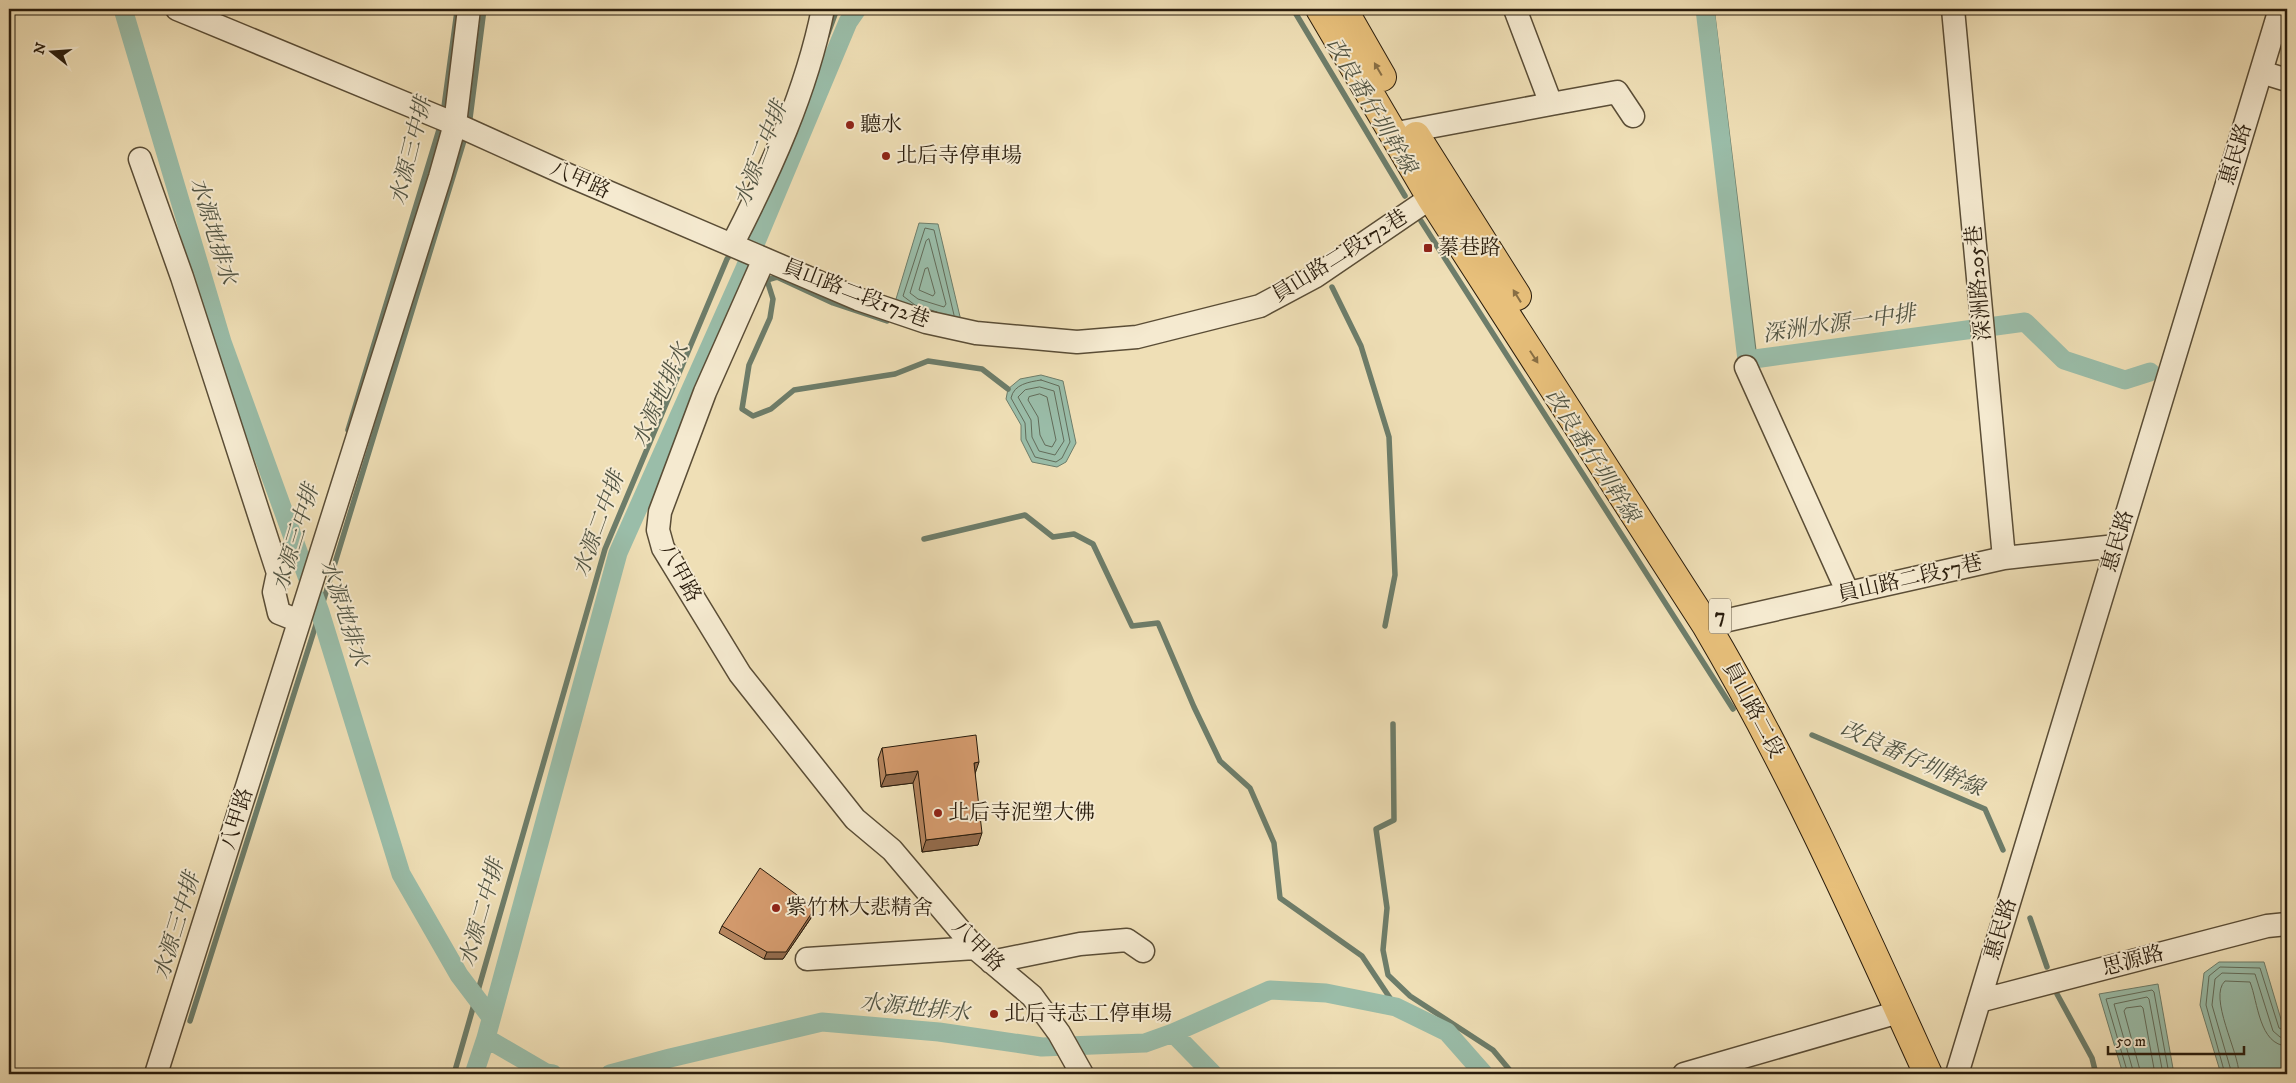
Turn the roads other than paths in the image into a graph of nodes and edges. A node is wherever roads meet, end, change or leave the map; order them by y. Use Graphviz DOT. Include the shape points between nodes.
graph roads {
  1 [pos="177,9"];
  2 [pos="469,9"];
  3 [pos="824,9"];
  4 [pos="1320,9"];
  5 [pos="1343,9"];
  6 [pos="1515,9"];
  7 [pos="1953,9"];
  8 [pos="2280,9"];
  9 [pos="2261,72"];
  10 [pos="2287,80"];
  11 [pos="1551,104"];
  12 [pos="1633,116"];
  13 [pos="455,124"];
  14 [pos="1403,132"];
  15 [pos="140,159"];
  16 [pos="1439,192"];
  17 [pos="749,253"];
  18 [pos="1746,367"];
  19 [pos="2116,546"];
  20 [pos="2004,558"];
  21 [pos="1848,593"];
  22 [pos="299,621"];
  23 [pos="1715,623"];
  24 [pos="2287,924"];
  25 [pos="1143,951"];
  26 [pos="983,955"];
  27 [pos="807,959"];
  28 [pos="1979,1001"];
  29 [pos="1899,1012"];
  30 [pos="1079,1067"];
  31 [pos="156,1074"];
  32 [pos="1684,1074"];
  33 [pos="1928,1074"];
  34 [pos="1943,1074"];
  35 [pos="1957,1074"];
  1 -- 13 [label="street, 八甲路"];
  2 -- 13 [label="street"];
  3 -- 17 [label="street" via="793,116 764,182"];
  4 -- 14 [label="main road, 員山路二段 / 7"];
  14 -- 5 [label="main road, 員山路二段 / 7, one-way"];
  6 -- 11 [label="street"];
  7 -- 20 [label="street, 深洲路205巷"];
  8 -- 9 [label="street, 惠民路"];
  9 -- 10 [label="street"];
  9 -- 19 [label="street, 惠民路"];
  11 -- 12 [label="street" via="1617,92"];
  11 -- 14 [label="street"];
  13 -- 17 [label="street, 八甲路"];
  13 -- 22 [label="street, 八甲路"];
  14 -- 16 [label="main road, 員山路二段 / 7"];
  15 -- 22 [label="street" via="182,277 278,573 274,592 279,613"];
  16 -- 17 [label="street, 員山路二段172巷" via="1316,276 1260,306 1137,337 1077,342 976,333 926,322 858,299"];
  16 -- 23 [label="main road, 員山路二段 / 7"];
  17 -- 26 [label="street, 八甲路" via="705,392 660,512 658,530 663,548 740,674 855,819 892,850"];
  18 -- 21 [label="street"];
  19 -- 20 [label="street, 員山路二段57巷"];
  19 -- 28 [label="street, 惠民路"];
  20 -- 21 [label="street, 員山路二段57巷"];
  21 -- 23 [label="street, 員山路二段57巷"];
  22 -- 31 [label="street, 八甲路"];
  23 -- 29 [label="main road, 員山路二段 / 7"];
  23 -- 34 [label="main road, 員山路二段 / 7" via="1811,785 1868,903"];
  24 -- 28 [label="street, 思源路" via="2267,926"];
  25 -- 26 [label="street" via="1126,940"];
  26 -- 27 [label="street"];
  26 -- 30 [label="street, 八甲路" via="1032,996"];
  28 -- 35 [label="street, 惠民路"];
  29 -- 32 [label="street"];
  29 -- 33 [label="main road, 員山路二段 / 7"];
}
